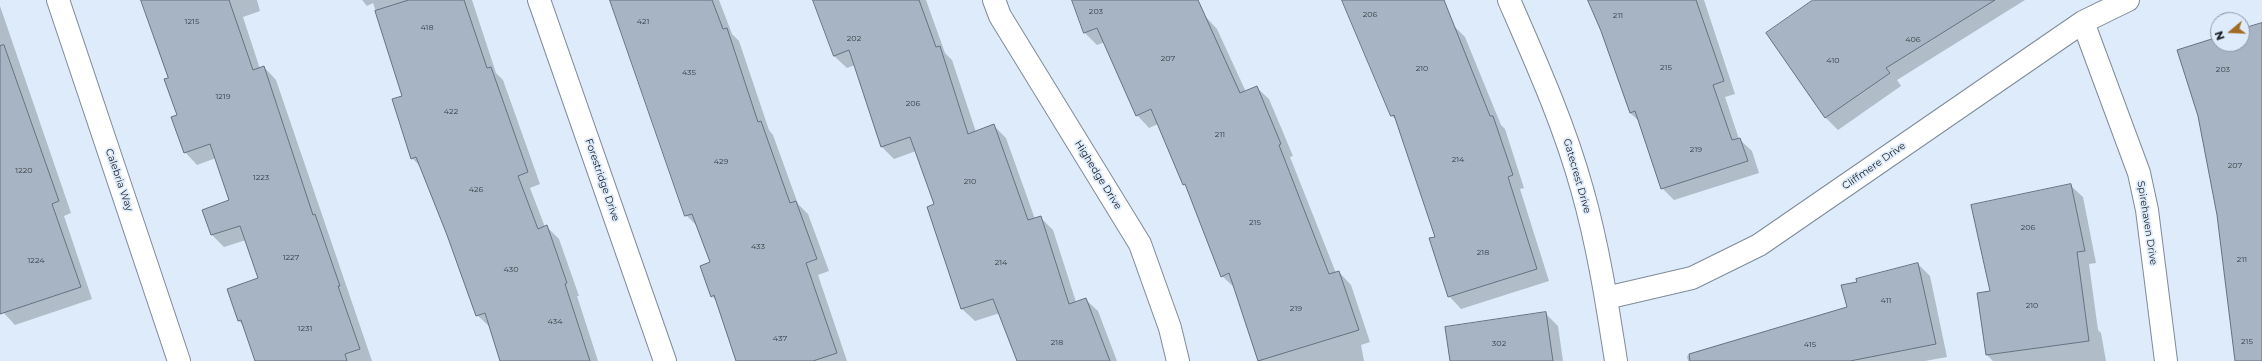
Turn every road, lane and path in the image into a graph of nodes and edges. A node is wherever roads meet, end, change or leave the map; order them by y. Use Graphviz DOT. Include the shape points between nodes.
graph roads {
  1 [pos="58,0"];
  2 [pos="539,0"];
  3 [pos="994,0"];
  4 [pos="1509,0"];
  5 [pos="2128,0"];
  6 [pos="2083,22"];
  7 [pos="1606,298"];
  8 [pos="179,361"];
  9 [pos="665,361"];
  10 [pos="1178,361"];
  11 [pos="1616,361"];
  12 [pos="2166,361"];
  1 -- 8 [label="street, Calebria Way"];
  2 -- 9 [label="street, Forestridge Drive"];
  3 -- 10 [label="street, Highedge Drive" via="1000,16 1140,244 1170,328"];
  4 -- 7 [label="street, Gatecrest Drive" via="1556,109 1582,189"];
  5 -- 6 [label="street, Cliffmere Drive"];
  6 -- 7 [label="street, Cliffmere Drive" via="1759,245 1692,278"];
  6 -- 12 [label="street, Spirehaven Drive" via="2139,173 2147,210"];
  7 -- 11 [label="street, Gatecrest Drive"];
}
